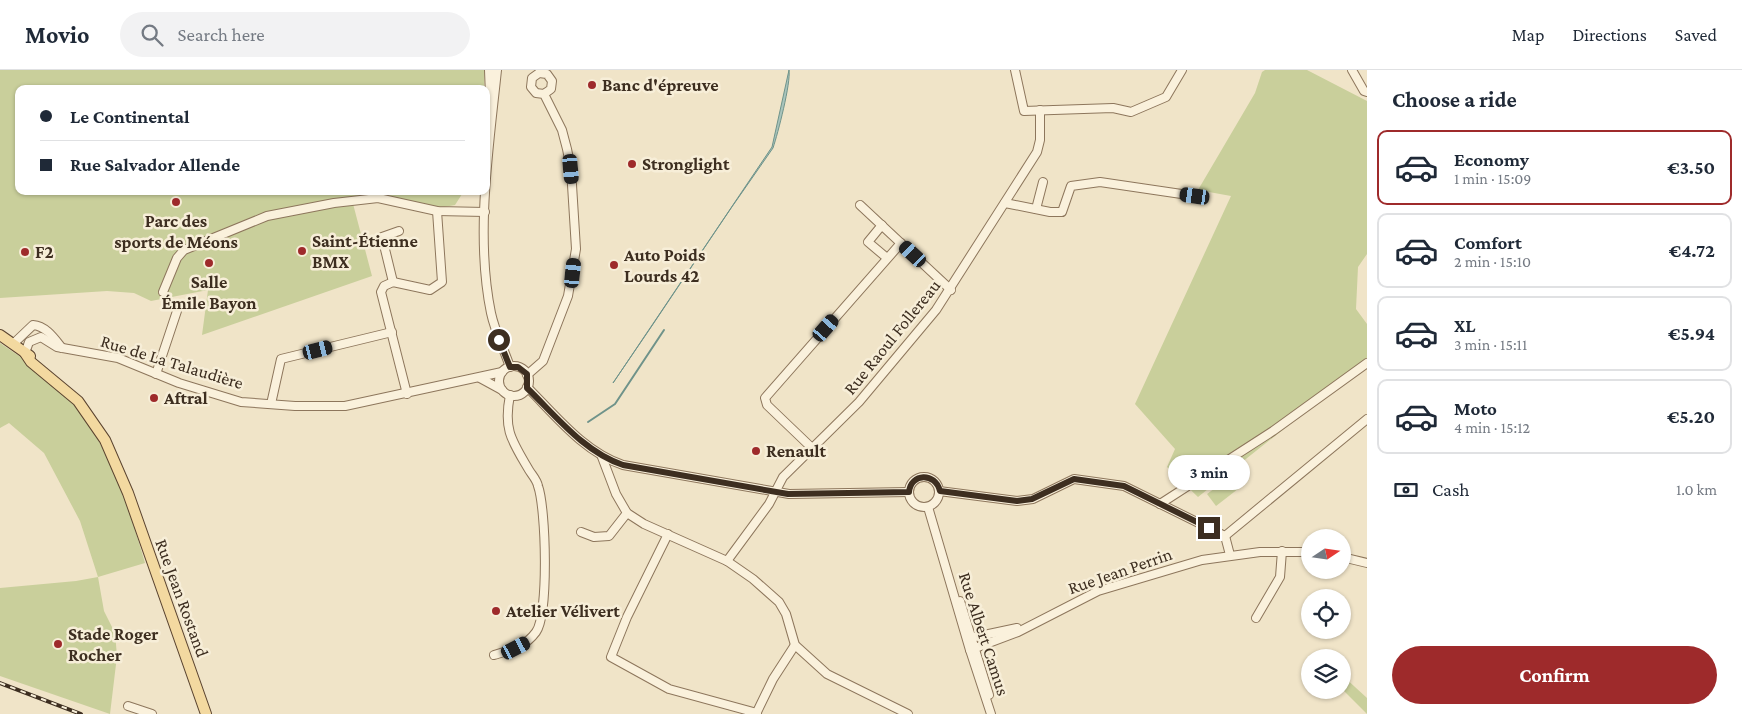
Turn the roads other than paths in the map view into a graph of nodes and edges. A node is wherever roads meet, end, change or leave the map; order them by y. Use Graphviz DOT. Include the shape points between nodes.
graph roads {
  1 [pos="489,70"];
  2 [pos="497,70"];
  3 [pos="1015,70"];
  4 [pos="1182,70"];
  5 [pos="1352,70"];
  6 [pos="489,85"];
  7 [pos="1367,92"];
  8 [pos="544,94"];
  9 [pos="490,101"];
  10 [pos="1040,110"];
  11 [pos="491,132"];
  12 [pos="490,145"];
  13 [pos="1043,182"];
  14 [pos="486,195"];
  15 [pos="1195,196"];
  16 [pos="1005,202"];
  17 [pos="860,206"];
  18 [pos="1036,209"];
  19 [pos="437,210"];
  20 [pos="485,212"];
  21 [pos="882,225"];
  22 [pos="399,231"];
  23 [pos="900,242"];
  24 [pos="887,258"];
  25 [pos="393,282"];
  26 [pos="951,290"];
  27 [pos="164,292"];
  28 [pos="177,311"];
  29 [pos="392,332"];
  30 [pos="0,336"];
  31 [pos="13,344"];
  32 [pos="62,348"];
  33 [pos="25,353"];
  34 [pos="1367,363"];
  35 [pos="510,367"];
  36 [pos="502,372"];
  37 [pos="156,374"];
  38 [pos="527,374"];
  39 [pos="480,378"];
  40 [pos="527,388"];
  41 [pos="502,390"];
  42 [pos="407,394"];
  43 [pos="510,396"];
  44 [pos="271,404"];
  45 [pos="1367,419"];
  46 [pos="813,449"];
  47 [pos="602,458"];
  48 [pos="775,491"];
  49 [pos="940,491"];
  50 [pos="909,492"];
  51 [pos="1160,504"];
  52 [pos="928,507"];
  53 [pos="627,513"];
  54 [pos="581,532"];
  55 [pos="668,534"];
  56 [pos="1225,536"];
  57 [pos="1282,551"];
  58 [pos="1301,552"];
  59 [pos="1230,555"];
  60 [pos="1351,559"];
  61 [pos="727,561"];
  62 [pos="1367,563"];
  63 [pos="1256,618"];
  64 [pos="1024,627"];
  65 [pos="970,638"];
  66 [pos="795,645"];
  67 [pos="973,649"];
  68 [pos="494,655"];
  69 [pos="128,706"];
  70 [pos="757,713"];
  71 [pos="152,714"];
  72 [pos="206,714"];
  73 [pos="908,714"];
  74 [pos="992,714"];
  1 -- 6 [label="street"];
  2 -- 11 [label="street"];
  3 -- 10 [label="street" via="1024,111"];
  4 -- 10 [label="street" via="1166,97 1131,112 1113,108"];
  5 -- 7 [label="street"];
  8 -- 38 [label="street" via="562,130 567,149 576,249 568,296 542,363"];
  9 -- 11 [label="street"];
  10 -- 16 [label="street, Rue Raoul Follereau" via="1037,152"];
  11 -- 12 [label="street"];
  13 -- 18 [label="street"];
  14 -- 20 [label="street"];
  15 -- 18 [label="street" via="1100,182 1070,186 1062,212"];
  16 -- 18 [label="street"];
  16 -- 26 [label="street, Rue Raoul Follereau"];
  17 -- 21 [label="street"];
  19 -- 20 [label="street"];
  19 -- 25 [label="street" via="442,282 430,290"];
  19 -- 27 [label="street" via="378,198 267,216 184,250 177,258"];
  20 -- 35 [label="street" via="484,256 491,313"];
  21 -- 23 [label="street"];
  21 -- 24 [label="street" via="868,242"];
  22 -- 25 [label="street" via="382,237"];
  23 -- 24 [label="street"];
  23 -- 26 [label="street"];
  24 -- 46 [label="street" via="765,398 767,405"];
  25 -- 29 [label="street" via="384,286 381,292"];
  26 -- 46 [label="street, Rue Raoul Follereau" via="859,402"];
  28 -- 37 [label="street"];
  29 -- 42 [label="street"];
  29 -- 44 [label="street" via="280,359"];
  30 -- 31 [label="main road"];
  31 -- 32 [label="street" via="26,329 40,325"];
  31 -- 33 [label="main road"];
  32 -- 33 [label="street, Rue de La Talaudière" via="47,339 35,338 27,345"];
  32 -- 37 [label="street, Rue de La Talaudière" via="118,358"];
  33 -- 72 [label="main road, Rue Jean Rostand" via="71,387 92,412 115,450"];
  34 -- 51 [label="street" via="1273,431"];
  35 -- 36 [label="street"];
  35 -- 38 [label="street" via="518,367"];
  36 -- 39 [label="street, Rue de La Talaudière"];
  36 -- 41 [label="street" via="499,382"];
  37 -- 44 [label="street, Rue de La Talaudière" via="240,402"];
  38 -- 40 [label="street"];
  39 -- 41 [label="street"];
  39 -- 42 [label="street, Rue de La Talaudière"];
  40 -- 43 [label="street" via="522,394"];
  40 -- 47 [label="street"];
  41 -- 43 [label="street"];
  42 -- 44 [label="street, Rue de La Talaudière" via="345,406"];
  43 -- 68 [label="street" via="506,420 510,435 538,484 544,506 543,610 537,630 526,643"];
  45 -- 56 [label="street"];
  46 -- 48 [label="street, Rue Raoul Follereau"];
  47 -- 48 [label="street" via="650,472"];
  47 -- 53 [label="street"];
  48 -- 50 [label="street" via="788,494"];
  48 -- 61 [label="street, Rue Raoul Follereau"];
  49 -- 50 [label="street" via="935,481 926,476 912,482"];
  49 -- 51 [label="street" via="1017,501 1032,499 1074,479 1124,486"];
  49 -- 52 [label="street" via="937,501"];
  50 -- 52 [label="street" via="915,504"];
  51 -- 56 [label="street"];
  52 -- 65 [label="street, Rue Albert Camus"];
  53 -- 54 [label="street" via="609,536 594,537"];
  53 -- 55 [label="street"];
  55 -- 61 [label="street"];
  55 -- 70 [label="street" via="626,617 611,657 670,690"];
  56 -- 59 [label="street"];
  57 -- 58 [label="street, Rue Jean Perrin"];
  57 -- 59 [label="street, Rue Jean Perrin"];
  57 -- 63 [label="street" via="1280,577"];
  59 -- 64 [label="street, Rue Jean Perrin" via="1098,590"];
  60 -- 62 [label="street"];
  61 -- 66 [label="street" via="779,602"];
  64 -- 65 [label="street, Rue Jean Perrin"];
  64 -- 67 [label="street, Rue Jean Perrin"];
  65 -- 67 [label="street, Rue Albert Camus"];
  66 -- 70 [label="street" via="773,679"];
  66 -- 73 [label="street" via="828,674"];
  67 -- 74 [label="street, Rue Albert Camus"];
  69 -- 71 [label="street"];
}
